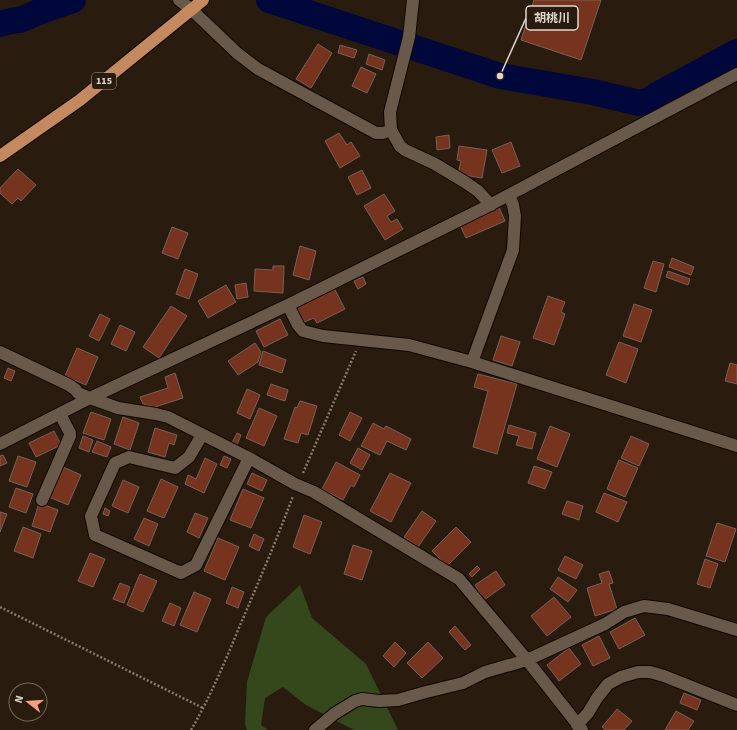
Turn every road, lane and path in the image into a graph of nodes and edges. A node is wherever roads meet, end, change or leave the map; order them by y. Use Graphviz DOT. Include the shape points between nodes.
graph roads {
  1 [pos="179,0"];
  2 [pos="203,0"];
  3 [pos="413,0"];
  4 [pos="192,10"];
  5 [pos="737,74"];
  6 [pos="391,130"];
  7 [pos="0,156"];
  8 [pos="509,195"];
  9 [pos="491,204"];
  10 [pos="288,305"];
  11 [pos="361,340"];
  12 [pos="0,352"];
  13 [pos="472,362"];
  14 [pos="90,398"];
  15 [pos="60,414"];
  16 [pos="202,435"];
  17 [pos="0,444"];
  18 [pos="737,446"];
  19 [pos="248,458"];
  20 [pos="297,485"];
  21 [pos="42,500"];
  22 [pos="0,607"];
  23 [pos="737,630"];
  24 [pos="527,660"];
  25 [pos="737,705"];
  26 [pos="203,708"];
  27 [pos="579,727"];
  28 [pos="191,730"];
  29 [pos="315,730"];
  1 -- 4 [label="street"];
  2 -- 4 [label="highway, 115"];
  3 -- 6 [label="street" via="409,37 390,112"];
  4 -- 6 [label="street" via="237,53 258,69 376,133"];
  4 -- 7 [label="highway, 115" via="80,100"];
  5 -- 8 [label="street"];
  6 -- 9 [label="street" via="405,150 465,182"];
  8 -- 9 [label="street"];
  8 -- 13 [label="street" via="515,216 513,250"];
  9 -- 10 [label="street"];
  10 -- 11 [label="street" via="303,331"];
  10 -- 14 [label="street"];
  11 -- 13 [label="street" via="409,345"];
  11 -- 20 [label="path"];
  12 -- 14 [label="street"];
  13 -- 18 [label="street"];
  14 -- 15 [label="street"];
  14 -- 16 [label="street" via="118,408 162,415"];
  15 -- 17 [label="street"];
  15 -- 21 [label="street" via="70,436"];
  16 -- 19 [label="street"];
  16 -- 19 [label="street" via="189,457 175,468 130,457 115,463 91,516 95,535 181,572 196,565"];
  19 -- 20 [label="street"];
  20 -- 24 [label="street" via="314,492 459,579"];
  20 -- 26 [label="path" via="276,540"];
  22 -- 26 [label="path"];
  23 -- 24 [label="street" via="668,609 644,606 624,612 605,624"];
  24 -- 27 [label="street"];
  24 -- 29 [label="street" via="485,672 463,683 398,700 355,701"];
  25 -- 27 [label="street" via="664,676 638,672 608,684"];
  26 -- 28 [label="path"];
}
